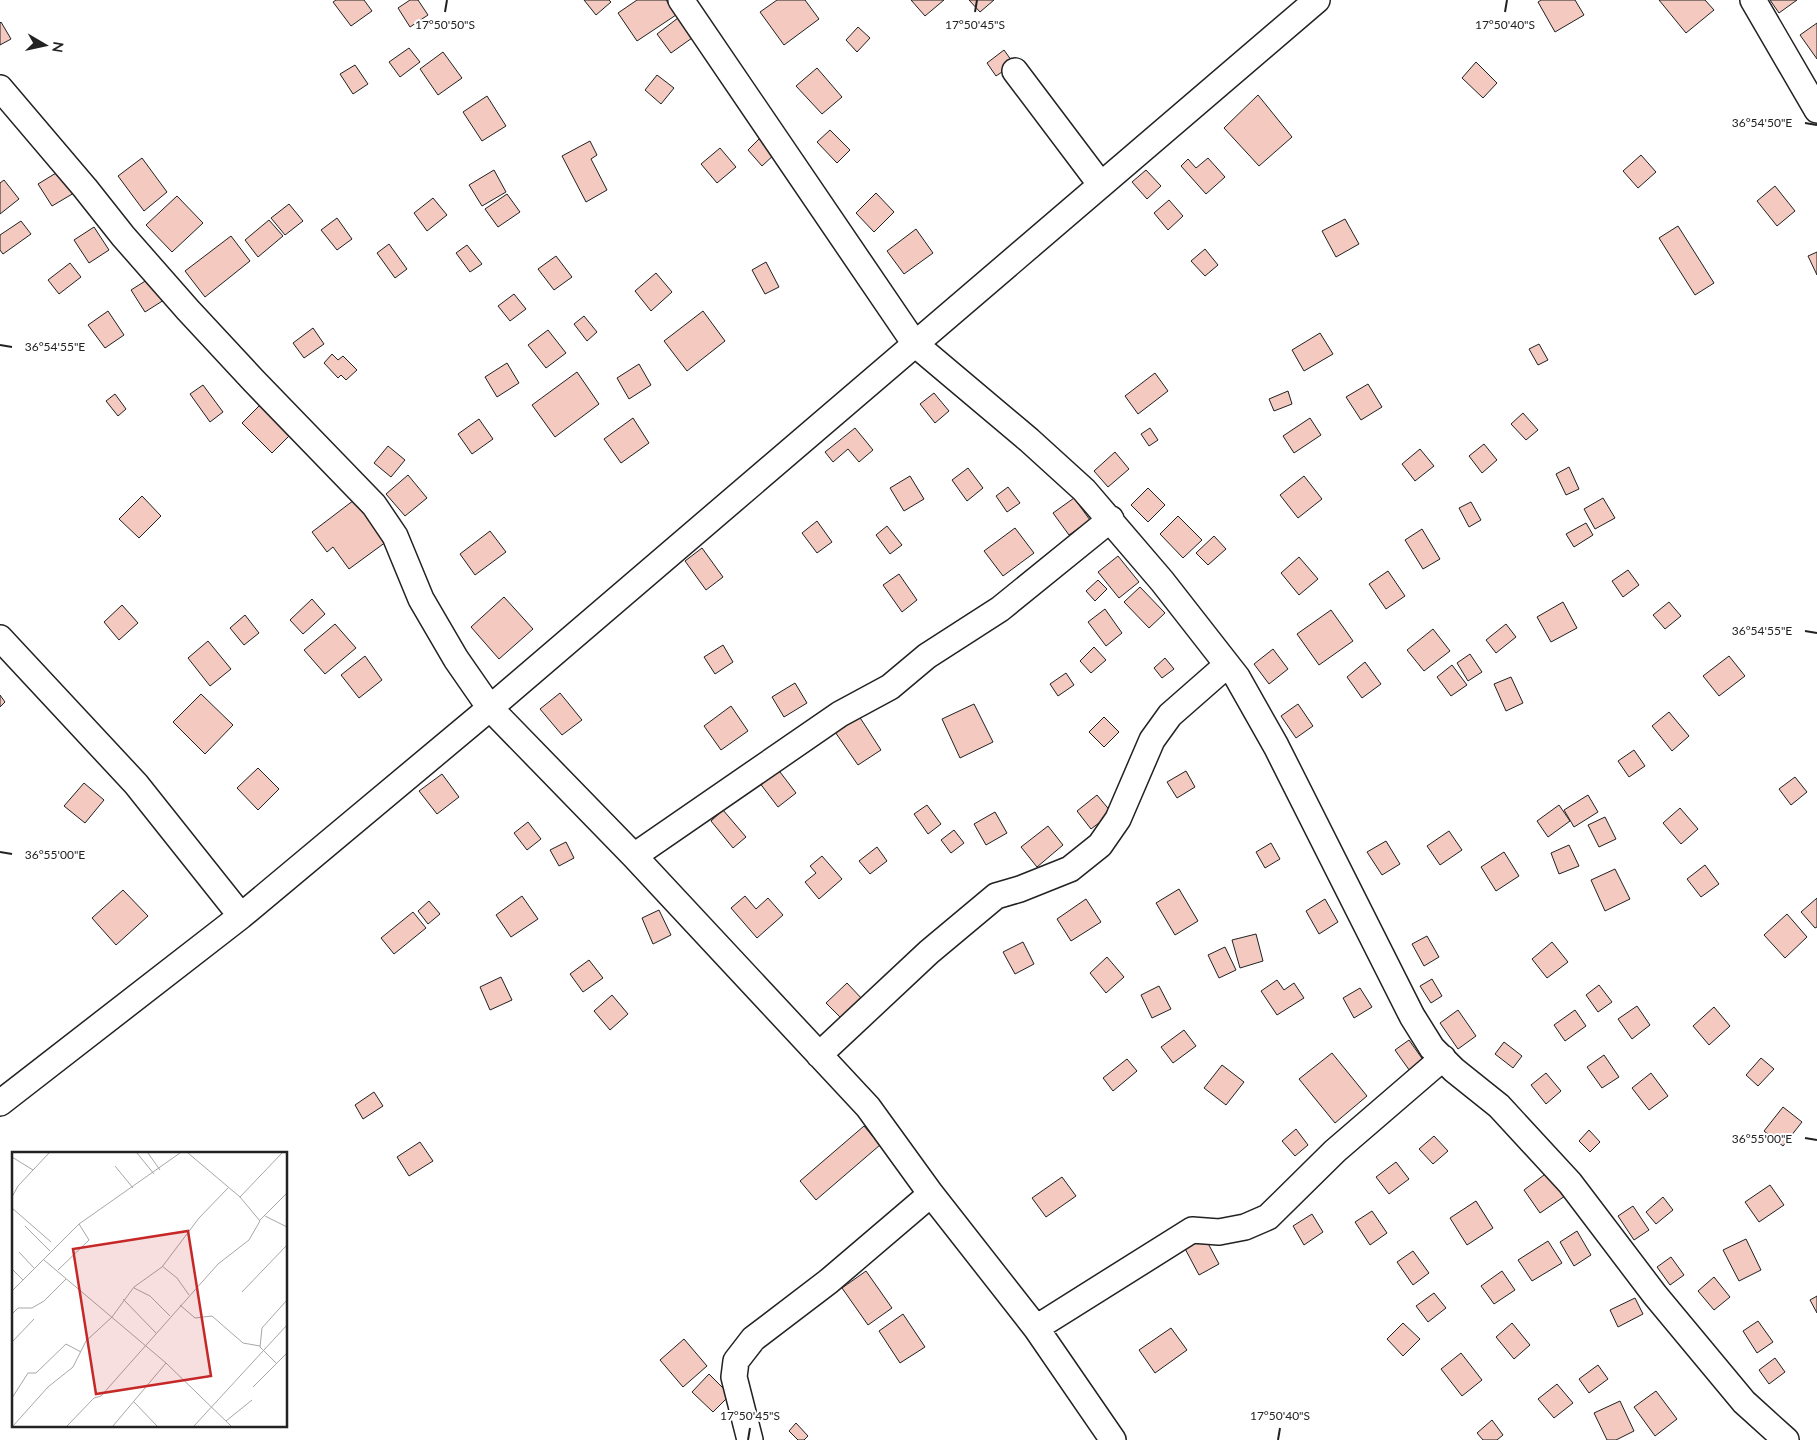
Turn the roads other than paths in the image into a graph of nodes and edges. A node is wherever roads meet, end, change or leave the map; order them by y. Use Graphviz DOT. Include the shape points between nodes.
graph roads {
  1 [pos="681,0"];
  2 [pos="1317,0"];
  3 [pos="1753,0"];
  4 [pos="1015,71"];
  5 [pos="0,88"];
  6 [pos="1817,110"];
  7 [pos="1101,185"];
  8 [pos="914,344"];
  9 [pos="1111,519"];
  10 [pos="0,638"];
  11 [pos="1227,665"];
  12 [pos="490,708"];
  13 [pos="634,856"];
  14 [pos="241,916"];
  15 [pos="820,1055"];
  16 [pos="1443,1058"];
  17 [pos="0,1103"];
  18 [pos="932,1194"];
  19 [pos="1036,1328"];
  20 [pos="750,1440"];
  21 [pos="1113,1440"];
  22 [pos="1786,1440"];
  1 -- 8 [label="street"];
  2 -- 7 [label="street"];
  3 -- 6 [label="street"];
  4 -- 7 [label="street"];
  5 -- 12 [label="street" via="188,310 374,505 395,536 421,600"];
  7 -- 8 [label="street"];
  8 -- 9 [label="street" via="1029,440"];
  8 -- 12 [label="street"];
  9 -- 11 [label="street"];
  9 -- 13 [label="street" via="1000,609 927,656 890,687 840,714"];
  10 -- 14 [label="street" via="136,784"];
  11 -- 15 [label="street" via="1170,715 1152,740 1118,820 1100,845 1070,869 1020,890 996,896 929,952"];
  11 -- 16 [label="street" via="1276,746 1412,1016 1432,1048"];
  12 -- 13 [label="street"];
  12 -- 14 [label="street"];
  13 -- 15 [label="street"];
  14 -- 17 [label="street"];
  15 -- 18 [label="street" via="868,1107"];
  16 -- 19 [label="street" via="1335,1151 1268,1217 1245,1227 1219,1232 1192,1230"];
  16 -- 22 [label="street" via="1499,1106 1570,1184 1655,1295 1744,1402"];
  18 -- 19 [label="street"];
  18 -- 20 [label="street" via="754,1340 736,1360 734,1377"];
  19 -- 21 [label="street"];
}
